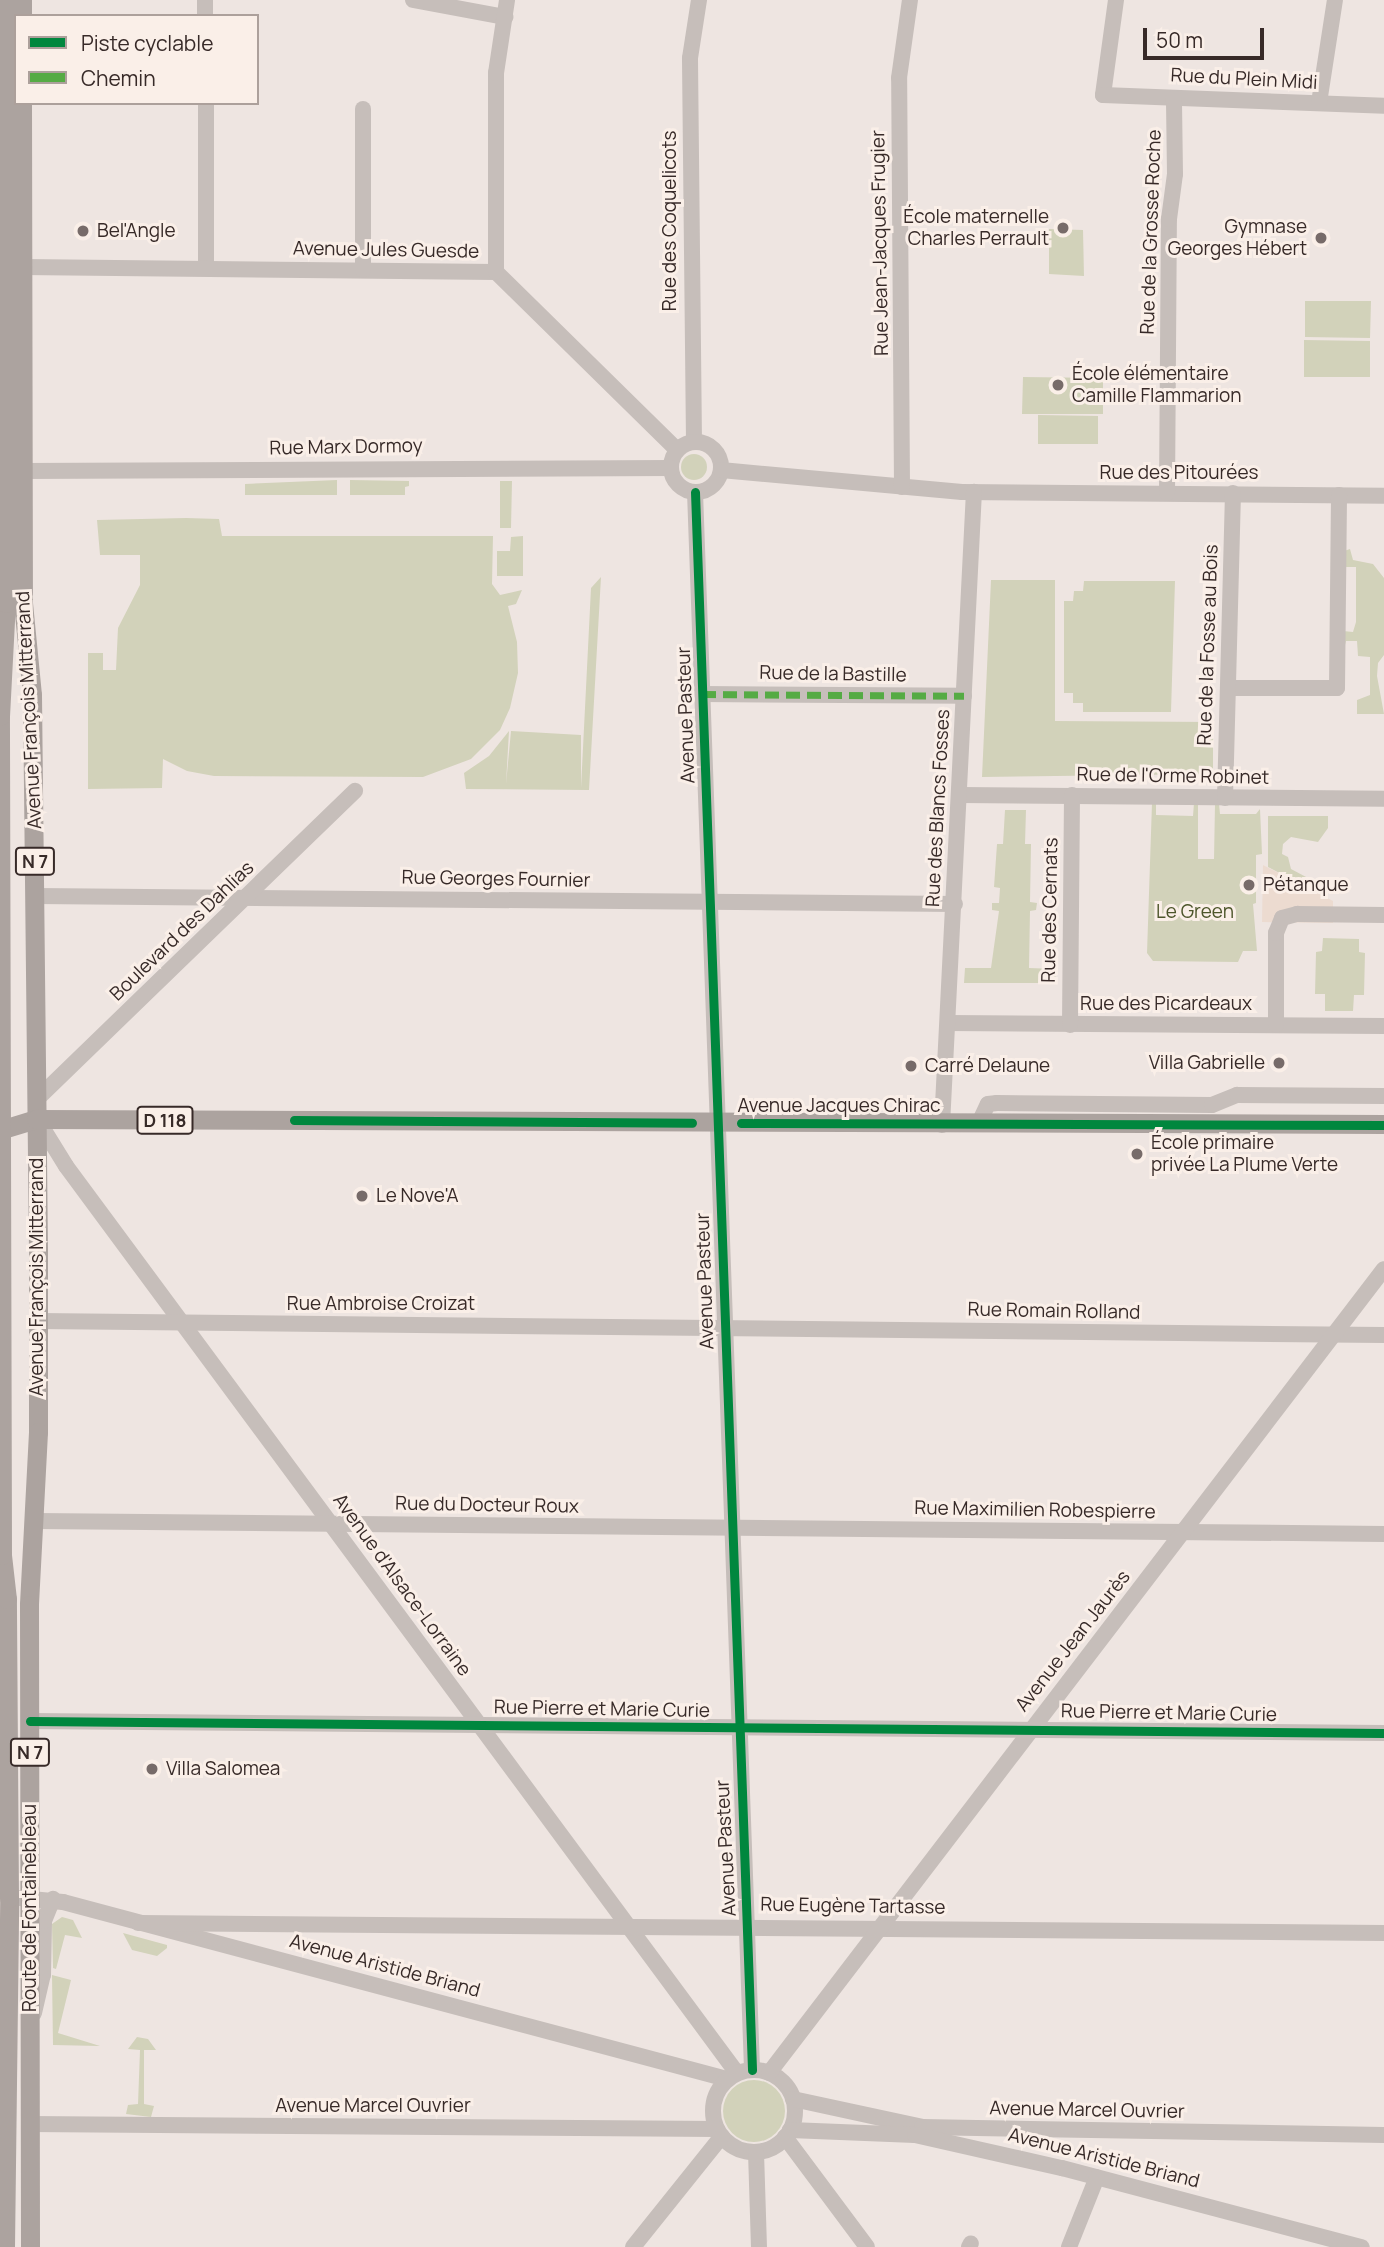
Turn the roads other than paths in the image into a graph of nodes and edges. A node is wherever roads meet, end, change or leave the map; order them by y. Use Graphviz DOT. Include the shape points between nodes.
graph roads {
  1 [pos="6,0"];
  2 [pos="413,0"];
  3 [pos="508,0"];
  4 [pos="699,0"];
  5 [pos="910,0"];
  6 [pos="1116,0"];
  7 [pos="1335,0"];
  8 [pos="505,17"];
  9 [pos="3,82"];
  10 [pos="1174,98"];
  11 [pos="1319,103"];
  12 [pos="22,105"];
  13 [pos="206,105"];
  14 [pos="1384,106"];
  15 [pos="363,109"];
  16 [pos="22,267"];
  17 [pos="206,268"];
  18 [pos="363,270"];
  19 [pos="496,272"];
  20 [pos="694,442"];
  21 [pos="677,450"];
  22 [pos="671,468"];
  23 [pos="9,470"];
  24 [pos="720,470"];
  25 [pos="902,487"];
  26 [pos="695,492"];
  27 [pos="974,492"];
  28 [pos="1167,493"];
  29 [pos="1233,494"];
  30 [pos="1339,495"];
  31 [pos="1384,496"];
  32 [pos="3,553"];
  33 [pos="1230,688"];
  34 [pos="702,694"];
  35 [pos="964,696"];
  36 [pos="355,791"];
  37 [pos="961,795"];
  38 [pos="1072,795"];
  39 [pos="1225,797"];
  40 [pos="1384,799"];
  41 [pos="0,894"];
  42 [pos="36,896"];
  43 [pos="248,897"];
  44 [pos="711,902"];
  45 [pos="955,904"];
  46 [pos="1384,915"];
  47 [pos="948,1023"];
  48 [pos="1070,1025"];
  49 [pos="1276,1025"];
  50 [pos="1384,1026"];
  51 [pos="1384,1096"];
  52 [pos="36,1109"];
  53 [pos="717,1123"];
  54 [pos="979,1123"];
  55 [pos="1381,1124"];
  56 [pos="943,1125"];
  57 [pos="1,1130"];
  58 [pos="1384,1269"];
  59 [pos="1,1274"];
  60 [pos="38,1321"];
  61 [pos="182,1323"];
  62 [pos="724,1328"];
  63 [pos="1331,1335"];
  64 [pos="1384,1335"];
  65 [pos="1,1441"];
  66 [pos="35,1521"];
  67 [pos="333,1525"];
  68 [pos="733,1527"];
  69 [pos="686,1528"];
  70 [pos="1183,1533"];
  71 [pos="1384,1534"];
  72 [pos="34,1569"];
  73 [pos="3,1599"];
  74 [pos="30,1721"];
  75 [pos="480,1725"];
  76 [pos="738,1729"];
  77 [pos="1032,1729"];
  78 [pos="1384,1733"];
  79 [pos="4,1799"];
  80 [pos="3,1896"];
  81 [pos="30,1898"];
  82 [pos="53,1899"];
  83 [pos="44,1921"];
  84 [pos="138,1923"];
  85 [pos="238,1923"];
  86 [pos="630,1926"];
  87 [pos="747,1927"];
  88 [pos="879,1927"];
  89 [pos="1384,1933"];
  90 [pos="229,1946"];
  91 [pos="30,2024"];
  92 [pos="769,2073"];
  93 [pos="739,2074"];
  94 [pos="793,2099"];
  95 [pos="29,2124"];
  96 [pos="1011,2130"];
  97 [pos="719,2133"];
  98 [pos="787,2134"];
  99 [pos="1384,2135"];
  100 [pos="756,2152"];
  101 [pos="1029,2159"];
  102 [pos="1097,2177"];
  103 [pos="5,2247"];
  104 [pos="30,2247"];
  105 [pos="634,2247"];
  106 [pos="759,2247"];
  107 [pos="867,2247"];
  108 [pos="1069,2247"];
  109 [pos="1362,2247"];
  1 -- 9 [label="main road, Avenue François Mitterrand / N 7"];
  2 -- 8 [label="street"];
  3 -- 8 [label="street"];
  4 -- 20 [label="street, Rue des Coquelicots" via="690,58"];
  5 -- 25 [label="street, Rue Jean-Jacques Frugier" via="899,78"];
  6 -- 10 [label="street, Rue du Plein Midi" via="1103,94"];
  7 -- 11 [label="street"];
  8 -- 19 [label="street" via="496,73"];
  9 -- 23 [label="main road, Avenue François Mitterrand / N 7"];
  10 -- 11 [label="street, Rue du Plein Midi"];
  10 -- 28 [label="street, Rue de la Grosse Roche"];
  11 -- 14 [label="street, Rue du Plein Midi"];
  12 -- 16 [label="main road, Avenue François Mitterrand / N 7"];
  13 -- 17 [label="street"];
  15 -- 18 [label="street"];
  16 -- 17 [label="street, Avenue Jules Guesde"];
  16 -- 23 [label="main road, Avenue François Mitterrand / N 7"];
  17 -- 18 [label="street, Avenue Jules Guesde"];
  18 -- 19 [label="street, Avenue Jules Guesde"];
  19 -- 21 [label="street, Avenue Jules Guesde"];
  20 -- 21 [label="street"];
  20 -- 24 [label="street" via="714,450"];
  21 -- 22 [label="street"];
  22 -- 23 [label="street, Rue Marx Dormoy"];
  22 -- 26 [label="street" via="678,484"];
  23 -- 32 [label="main road, Avenue François Mitterrand / N 7"];
  23 -- 42 [label="main road, Avenue François Mitterrand / N 7" via="32,695"];
  24 -- 25 [label="street"];
  24 -- 26 [label="street" via="709,488"];
  25 -- 27 [label="street"];
  26 -- 34 [label="street, Avenue Pasteur"];
  27 -- 28 [label="street, Rue des Pitourées"];
  27 -- 35 [label="street, Rue des Blancs Fosses"];
  28 -- 29 [label="street, Rue des Pitourées"];
  29 -- 30 [label="street, Rue des Pitourées"];
  29 -- 33 [label="street, Rue de la Fosse au Bois"];
  30 -- 31 [label="street, Rue des Pitourées"];
  30 -- 33 [label="street" via="1337,688"];
  32 -- 41 [label="main road, Avenue François Mitterrand / N 7"];
  33 -- 39 [label="street, Rue de la Fosse au Bois"];
  34 -- 35 [label="street, Rue de la Bastille"];
  34 -- 44 [label="street, Avenue Pasteur"];
  35 -- 37 [label="street, Rue des Blancs Fosses"];
  36 -- 43 [label="street, Boulevard des Dahlias"];
  37 -- 38 [label="street, Rue de l'Orme Robinet"];
  37 -- 45 [label="street, Rue des Blancs Fosses"];
  38 -- 39 [label="street, Rue de l'Orme Robinet"];
  38 -- 48 [label="street, Rue des Cernats"];
  39 -- 40 [label="street, Rue de l'Orme Robinet"];
  41 -- 57 [label="main road, Avenue François Mitterrand / N 7"];
  42 -- 43 [label="street, Rue Georges Fournier"];
  42 -- 52 [label="main road, Avenue François Mitterrand / N 7"];
  43 -- 44 [label="street, Rue Georges Fournier"];
  43 -- 52 [label="street, Boulevard des Dahlias"];
  44 -- 45 [label="street, Rue Georges Fournier"];
  44 -- 53 [label="street, Avenue Pasteur"];
  45 -- 47 [label="street, Rue des Blancs Fosses"];
  46 -- 49 [label="street" via="1297,914 1282,918 1276,933"];
  47 -- 48 [label="street, Rue des Picardeaux"];
  47 -- 56 [label="street, Rue des Blancs Fosses"];
  48 -- 49 [label="street, Rue des Picardeaux"];
  49 -- 50 [label="street, Rue des Picardeaux"];
  51 -- 54 [label="street" via="1237,1095 1212,1105 997,1103 988,1104"];
  52 -- 53 [label="main road, Avenue Jacques Chirac / D 118"];
  52 -- 57 [label="main road, D 118"];
  52 -- 60 [label="main road, Avenue François Mitterrand / N 7"];
  52 -- 61 [label="street, Avenue d'Alsace-Lorraine"];
  53 -- 56 [label="main road, Avenue Jacques Chirac / D 118"];
  53 -- 62 [label="street, Avenue Pasteur"];
  54 -- 55 [label="main road, Avenue Jacques Chirac / D 118"];
  54 -- 56 [label="main road, Avenue Jacques Chirac / D 118"];
  57 -- 59 [label="main road, Avenue François Mitterrand / N 7"];
  58 -- 63 [label="street, Avenue Jean Jaurès"];
  59 -- 65 [label="main road, Avenue François Mitterrand / N 7"];
  60 -- 61 [label="street, Rue Ambroise Croizat"];
  60 -- 66 [label="main road, Avenue François Mitterrand / N 7"];
  61 -- 62 [label="street, Rue Ambroise Croizat"];
  61 -- 67 [label="street, Avenue d'Alsace-Lorraine"];
  62 -- 63 [label="street, Rue Romain Rolland"];
  62 -- 68 [label="street, Avenue Pasteur"];
  63 -- 64 [label="street, Rue Romain Rolland"];
  63 -- 70 [label="street, Avenue Jean Jaurès"];
  65 -- 73 [label="main road, Avenue François Mitterrand / N 7"];
  66 -- 67 [label="street, Rue du Docteur Roux"];
  66 -- 72 [label="main road, Avenue François Mitterrand / N 7"];
  67 -- 69 [label="street, Rue du Docteur Roux"];
  67 -- 75 [label="street, Avenue d'Alsace-Lorraine"];
  68 -- 69 [label="street, Rue Maximilien Robespierre"];
  68 -- 70 [label="street, Rue Maximilien Robespierre"];
  68 -- 76 [label="street, Avenue Pasteur"];
  70 -- 71 [label="street, Rue Maximilien Robespierre"];
  70 -- 77 [label="street, Avenue Jean Jaurès"];
  72 -- 74 [label="main road, Route de Fontainebleau / N 7" via="29,1605"];
  73 -- 79 [label="main road, Avenue François Mitterrand / N 7"];
  74 -- 75 [label="street, Rue Pierre et Marie Curie"];
  74 -- 81 [label="main road, Route de Fontainebleau / N 7"];
  75 -- 76 [label="street, Rue Pierre et Marie Curie"];
  75 -- 86 [label="street, Avenue d'Alsace-Lorraine"];
  76 -- 77 [label="street, Rue Pierre et Marie Curie"];
  76 -- 87 [label="street, Avenue Pasteur"];
  77 -- 78 [label="street, Rue Pierre et Marie Curie"];
  77 -- 88 [label="street, Avenue Jean Jaurès"];
  79 -- 80 [label="main road, Avenue François Mitterrand / N 7"];
  80 -- 81 [label="street, Avenue Aristide Briand"];
  80 -- 103 [label="main road, Avenue François Mitterrand / N 7"];
  81 -- 82 [label="street, Avenue Aristide Briand"];
  81 -- 83 [label="street"];
  81 -- 91 [label="main road, Route de Fontainebleau / N 7"];
  82 -- 83 [label="street"];
  82 -- 84 [label="street, Avenue Aristide Briand"];
  83 -- 91 [label="street" via="43,1975"];
  84 -- 85 [label="street, Rue Eugène Tartasse"];
  84 -- 90 [label="street, Avenue Aristide Briand"];
  85 -- 86 [label="street, Rue Eugène Tartasse"];
  85 -- 90 [label="street"];
  86 -- 87 [label="street, Rue Eugène Tartasse"];
  86 -- 93 [label="street, Avenue d'Alsace-Lorraine"];
  87 -- 88 [label="street, Rue Eugène Tartasse"];
  87 -- 93 [label="street, Avenue Pasteur"];
  88 -- 89 [label="street, Rue Eugène Tartasse"];
  88 -- 92 [label="street, Avenue Jean Jaurès"];
  90 -- 93 [label="street, Avenue Aristide Briand"];
  91 -- 95 [label="main road, Route de Fontainebleau / N 7"];
  92 -- 93 [label="street"];
  92 -- 94 [label="street" via="784,2084"];
  93 -- 97 [label="street" via="715,2097"];
  94 -- 96 [label="street, Avenue Marcel Ouvrier" via="922,2127"];
  94 -- 98 [label="street"];
  95 -- 97 [label="street, Avenue Marcel Ouvrier"];
  95 -- 104 [label="main road, Route de Fontainebleau / N 7"];
  96 -- 99 [label="street, Avenue Marcel Ouvrier"];
  96 -- 101 [label="street"];
  97 -- 100 [label="street" via="737,2148"];
  97 -- 105 [label="street"];
  98 -- 100 [label="street"];
  98 -- 101 [label="street, Avenue Aristide Briand" via="915,2135"];
  98 -- 107 [label="street"];
  100 -- 106 [label="street"];
  101 -- 102 [label="street, Avenue Aristide Briand"];
  102 -- 108 [label="street"];
  102 -- 109 [label="street, Avenue Aristide Briand"];
}
